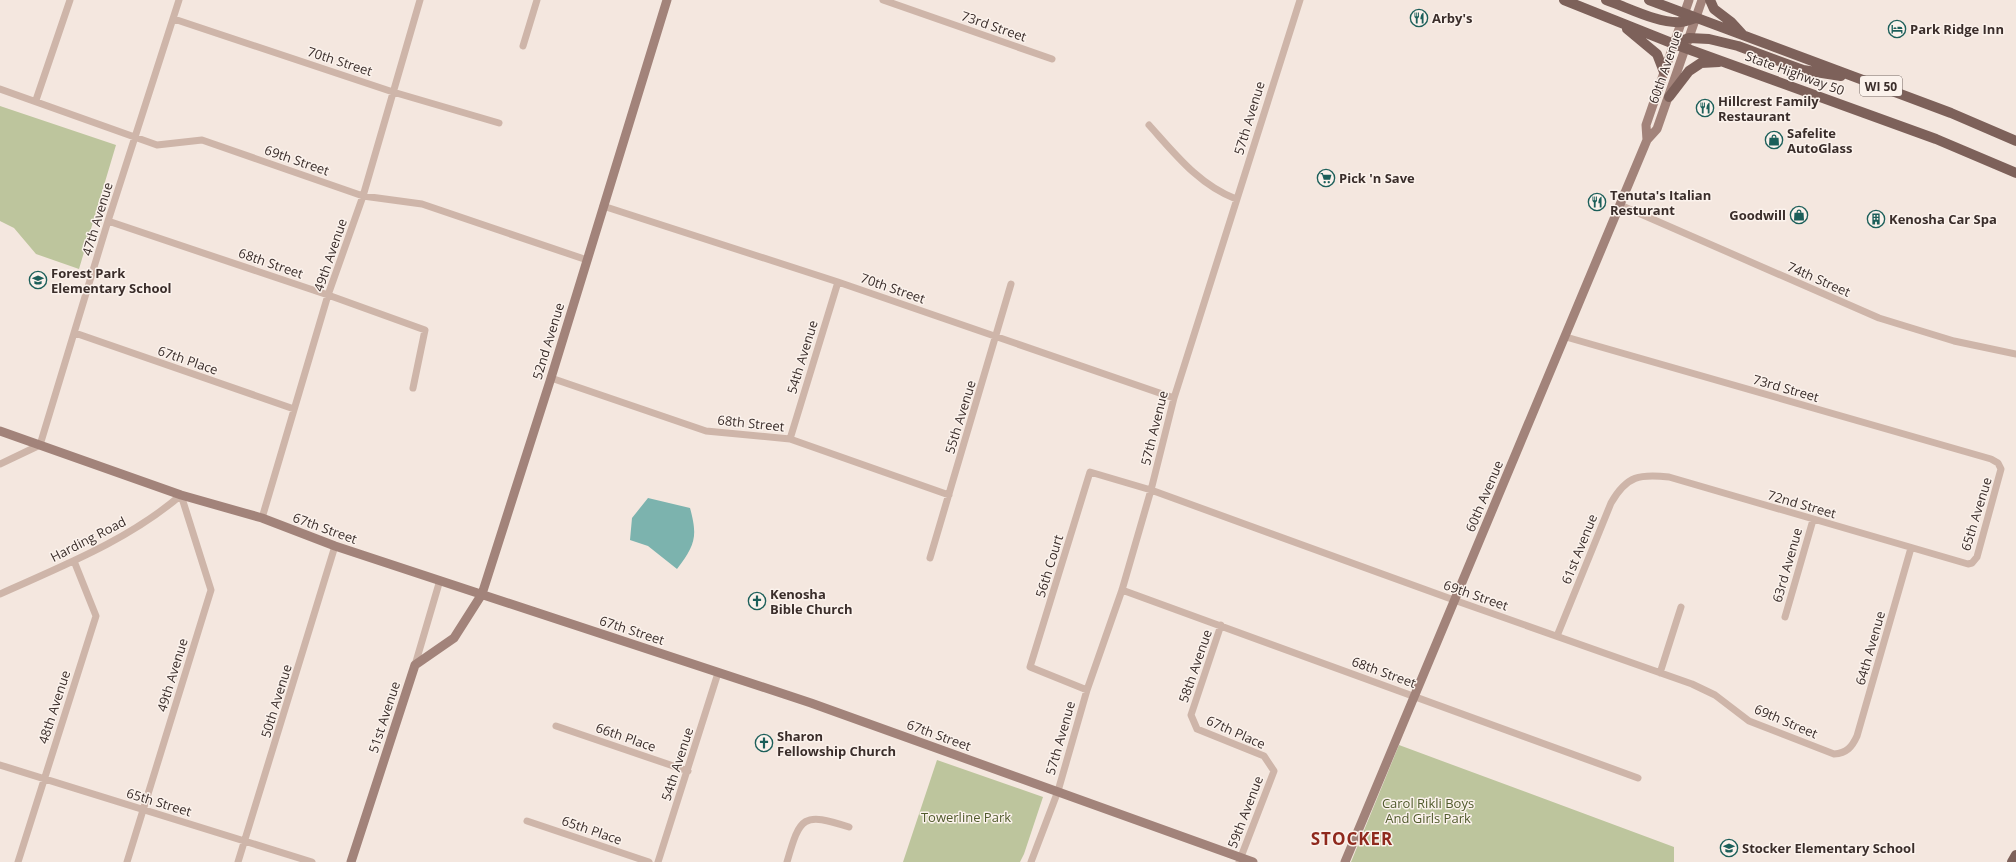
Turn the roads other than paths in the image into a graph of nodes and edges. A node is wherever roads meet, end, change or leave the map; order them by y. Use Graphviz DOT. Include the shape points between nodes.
graph roads {
  1 [pos="70,0"];
  2 [pos="180,0"];
  3 [pos="420,0"];
  4 [pos="537,0"];
  5 [pos="667,0"];
  6 [pos="882,0"];
  7 [pos="1300,0"];
  8 [pos="1564,0"];
  9 [pos="1606,0"];
  10 [pos="1649,0"];
  11 [pos="1653,0"];
  12 [pos="1668,0"];
  13 [pos="1689,0"];
  14 [pos="1702,0"];
  15 [pos="1710,0"];
  16 [pos="1683,18"];
  17 [pos="1696,18"];
  18 [pos="174,19"];
  19 [pos="1614,20"];
  20 [pos="1744,35"];
  21 [pos="1689,38"];
  22 [pos="1674,44"];
  23 [pos="523,46"];
  24 [pos="1686,48"];
  25 [pos="1052,59"];
  26 [pos="1725,61"];
  27 [pos="1664,72"];
  28 [pos="1861,79"];
  29 [pos="0,89"];
  30 [pos="393,92"];
  31 [pos="1669,97"];
  32 [pos="36,100"];
  33 [pos="499,123"];
  34 [pos="1149,125"];
  35 [pos="135,137"];
  36 [pos="1647,140"];
  37 [pos="2016,141"];
  38 [pos="1964,151"];
  39 [pos="2016,165"];
  40 [pos="2016,173"];
  41 [pos="363,196"];
  42 [pos="1236,199"];
  43 [pos="1620,205"];
  44 [pos="603,206"];
  45 [pos="108,221"];
  46 [pos="587,260"];
  47 [pos="838,282"];
  48 [pos="1012,284"];
  49 [pos="328,295"];
  50 [pos="74,333"];
  51 [pos="997,336"];
  52 [pos="1566,337"];
  53 [pos="2016,354"];
  54 [pos="551,378"];
  55 [pos="413,388"];
  56 [pos="1174,398"];
  57 [pos="294,409"];
  58 [pos="0,432"];
  59 [pos="790,439"];
  60 [pos="40,445"];
  61 [pos="1998,463"];
  62 [pos="0,464"];
  63 [pos="1090,472"];
  64 [pos="1634,479"];
  65 [pos="1151,490"];
  66 [pos="181,495"];
  67 [pos="949,495"];
  68 [pos="262,518"];
  69 [pos="1813,520"];
  70 [pos="335,546"];
  71 [pos="1911,548"];
  72 [pos="930,558"];
  73 [pos="74,561"];
  74 [pos="1963,564"];
  75 [pos="440,580"];
  76 [pos="1122,590"];
  77 [pos="0,594"];
  78 [pos="482,594"];
  79 [pos="1454,600"];
  80 [pos="1681,607"];
  81 [pos="1785,617"];
  82 [pos="1221,625"];
  83 [pos="1557,636"];
  84 [pos="415,665"];
  85 [pos="1660,672"];
  86 [pos="718,673"];
  87 [pos="1087,690"];
  88 [pos="1416,696"];
  89 [pos="1190,715"];
  90 [pos="556,726"];
  91 [pos="1846,751"];
  92 [pos="0,765"];
  93 [pos="688,771"];
  94 [pos="1274,771"];
  95 [pos="44,778"];
  96 [pos="1638,778"];
  97 [pos="1058,791"];
  98 [pos="144,810"];
  99 [pos="528,821"];
  100 [pos="849,827"];
  101 [pos="245,840"];
  102 [pos="2016,855"];
  103 [pos="1240,860"];
  104 [pos="18,862"];
  105 [pos="127,862"];
  106 [pos="238,862"];
  107 [pos="312,862"];
  108 [pos="351,862"];
  109 [pos="649,862"];
  110 [pos="658,862"];
  111 [pos="787,862"];
  112 [pos="1030,862"];
  113 [pos="1253,862"];
  114 [pos="1345,862"];
  115 [pos="2012,862"];
  1 -- 32 [label="street"];
  2 -- 18 [label="street, 47th Avenue"];
  3 -- 30 [label="street, 49th Avenue"];
  4 -- 23 [label="street"];
  5 -- 44 [label="street, 52nd Avenue"];
  6 -- 25 [label="street, 73rd Street"];
  7 -- 42 [label="street, 57th Avenue"];
  8 -- 19 [label="main road, State Highway 50 / WI 50"];
  9 -- 16 [label="main road" via="1658,19"];
  10 -- 16 [label="main road, State Highway 50 / WI 50"];
  11 -- 12 [label="main road"];
  13 -- 16 [label="street, 60th Avenue"];
  14 -- 17 [label="street, 60th Avenue"];
  15 -- 20 [label="main road" via="1714,9"];
  16 -- 17 [label="main road, State Highway 50 / WI 50"];
  16 -- 22 [label="street, 60th Avenue"];
  17 -- 20 [label="main road, State Highway 50 / WI 50"];
  17 -- 21 [label="street, 60th Avenue"];
  18 -- 30 [label="street, 70th Street"];
  18 -- 35 [label="street, 47th Avenue"];
  19 -- 22 [label="main road, State Highway 50 / WI 50"];
  19 -- 27 [label="main road" via="1652,47"];
  20 -- 28 [label="main road, State Highway 50 / WI 50"];
  21 -- 22 [label="main road"];
  21 -- 24 [label="street, 60th Avenue"];
  21 -- 28 [label="main road" via="1709,39 1738,46 1803,70"];
  22 -- 24 [label="main road, State Highway 50 / WI 50"];
  22 -- 27 [label="street, 60th Avenue"];
  24 -- 26 [label="main road, State Highway 50 / WI 50"];
  24 -- 31 [label="street, 60th Avenue"];
  26 -- 31 [label="main road" via="1701,63 1689,71"];
  26 -- 38 [label="main road, State Highway 50 / WI 50"];
  27 -- 36 [label="street, 60th Avenue" via="1646,124"];
  28 -- 37 [label="main road, State Highway 50 / WI 50"];
  29 -- 32 [label="street, 69th Street"];
  30 -- 33 [label="street, 70th Street"];
  30 -- 41 [label="street, 49th Avenue"];
  31 -- 36 [label="street, 60th Avenue" via="1657,129"];
  32 -- 35 [label="street, 69th Street"];
  34 -- 42 [label="street" via="1199,178 1214,189"];
  35 -- 41 [label="street, 69th Street" via="157,145 202,140"];
  35 -- 45 [label="street, 47th Avenue"];
  36 -- 43 [label="street, 60th Avenue"];
  38 -- 39 [label="main road"];
  38 -- 40 [label="main road, State Highway 50 / WI 50"];
  41 -- 46 [label="street, 69th Street" via="422,204"];
  41 -- 49 [label="street, 49th Avenue"];
  42 -- 56 [label="street, 57th Avenue"];
  43 -- 52 [label="street, 60th Avenue"];
  43 -- 53 [label="street, 74th Street" via="1879,318 1954,342"];
  44 -- 46 [label="street, 52nd Avenue"];
  44 -- 47 [label="street, 70th Street"];
  45 -- 49 [label="street, 68th Street"];
  45 -- 50 [label="street, 47th Avenue"];
  46 -- 54 [label="street, 52nd Avenue"];
  47 -- 51 [label="street, 70th Street"];
  47 -- 59 [label="street, 54th Avenue"];
  48 -- 51 [label="street, 55th Avenue"];
  49 -- 55 [label="street, 68th Street" via="425,330"];
  49 -- 57 [label="street, 49th Avenue"];
  50 -- 57 [label="street, 67th Place"];
  50 -- 60 [label="street, 47th Avenue"];
  51 -- 56 [label="street, 70th Street"];
  51 -- 67 [label="street, 55th Avenue"];
  52 -- 61 [label="street, 73rd Street"];
  52 -- 79 [label="street, 60th Avenue"];
  54 -- 59 [label="street, 68th Street" via="706,431"];
  54 -- 78 [label="street, 52nd Avenue"];
  56 -- 65 [label="street, 57th Avenue"];
  57 -- 68 [label="street, 49th Avenue"];
  58 -- 60 [label="street, 67th Street"];
  59 -- 67 [label="street, 68th Street"];
  60 -- 62 [label="street"];
  60 -- 66 [label="street, 67th Street"];
  61 -- 74 [label="street, 65th Avenue" via="2001,476 1977,557 1972,563"];
  63 -- 65 [label="street, 69th Street"];
  63 -- 87 [label="street, 56th Court" via="1030,667"];
  64 -- 69 [label="street, 72nd Street" via="1642,475 1669,477"];
  64 -- 83 [label="street, 61st Avenue" via="1616,494 1611,503"];
  65 -- 76 [label="street, 57th Avenue"];
  65 -- 79 [label="street, 69th Street"];
  66 -- 68 [label="street, 67th Street"];
  66 -- 73 [label="street, Harding Road" via="158,515"];
  66 -- 98 [label="street, 49th Avenue" via="211,590"];
  67 -- 72 [label="street, 55th Avenue"];
  68 -- 70 [label="street, 67th Street"];
  69 -- 71 [label="street, 72nd Street"];
  69 -- 81 [label="street, 63rd Avenue"];
  70 -- 75 [label="street, 67th Street"];
  70 -- 101 [label="street, 50th Avenue"];
  71 -- 74 [label="street, 72nd Street"];
  71 -- 91 [label="street, 64th Avenue" via="1857,736"];
  73 -- 77 [label="street, Harding Road"];
  73 -- 95 [label="street, 48th Avenue" via="96,616"];
  75 -- 78 [label="street, 67th Street"];
  75 -- 84 [label="street, 51st Avenue"];
  76 -- 82 [label="street, 68th Street"];
  76 -- 87 [label="street, 57th Avenue"];
  78 -- 84 [label="street, 52nd Avenue" via="454,638"];
  78 -- 86 [label="street, 67th Street"];
  79 -- 83 [label="street, 69th Street"];
  79 -- 88 [label="street, 60th Avenue"];
  80 -- 85 [label="street"];
  82 -- 88 [label="street, 68th Street"];
  82 -- 89 [label="street, 58th Avenue"];
  83 -- 85 [label="street, 69th Street"];
  84 -- 108 [label="street, 51st Avenue"];
  85 -- 91 [label="street, 69th Street" via="1715,695 1749,721 1834,754"];
  86 -- 93 [label="street, 54th Avenue"];
  86 -- 97 [label="street, 67th Street" via="811,703"];
  87 -- 97 [label="street, 57th Avenue"];
  88 -- 96 [label="street, 68th Street"];
  88 -- 114 [label="street, 60th Avenue"];
  89 -- 94 [label="street, 67th Place" via="1198,729 1264,756"];
  90 -- 93 [label="street, 66th Place"];
  92 -- 95 [label="street, 65th Street"];
  93 -- 110 [label="street, 54th Avenue"];
  94 -- 103 [label="street, 59th Avenue"];
  95 -- 98 [label="street, 65th Street"];
  95 -- 104 [label="street, 48th Avenue"];
  97 -- 103 [label="street, 67th Street"];
  97 -- 112 [label="street, 57th Avenue"];
  98 -- 101 [label="street, 65th Street"];
  98 -- 105 [label="street, 49th Avenue"];
  99 -- 109 [label="street, 65th Place"];
  100 -- 111 [label="street" via="823,819 809,819 796,832"];
  101 -- 106 [label="street, 50th Avenue"];
  101 -- 107 [label="street, 65th Street"];
  102 -- 115 [label="main road"];
  103 -- 113 [label="street, 67th Street"];
}
